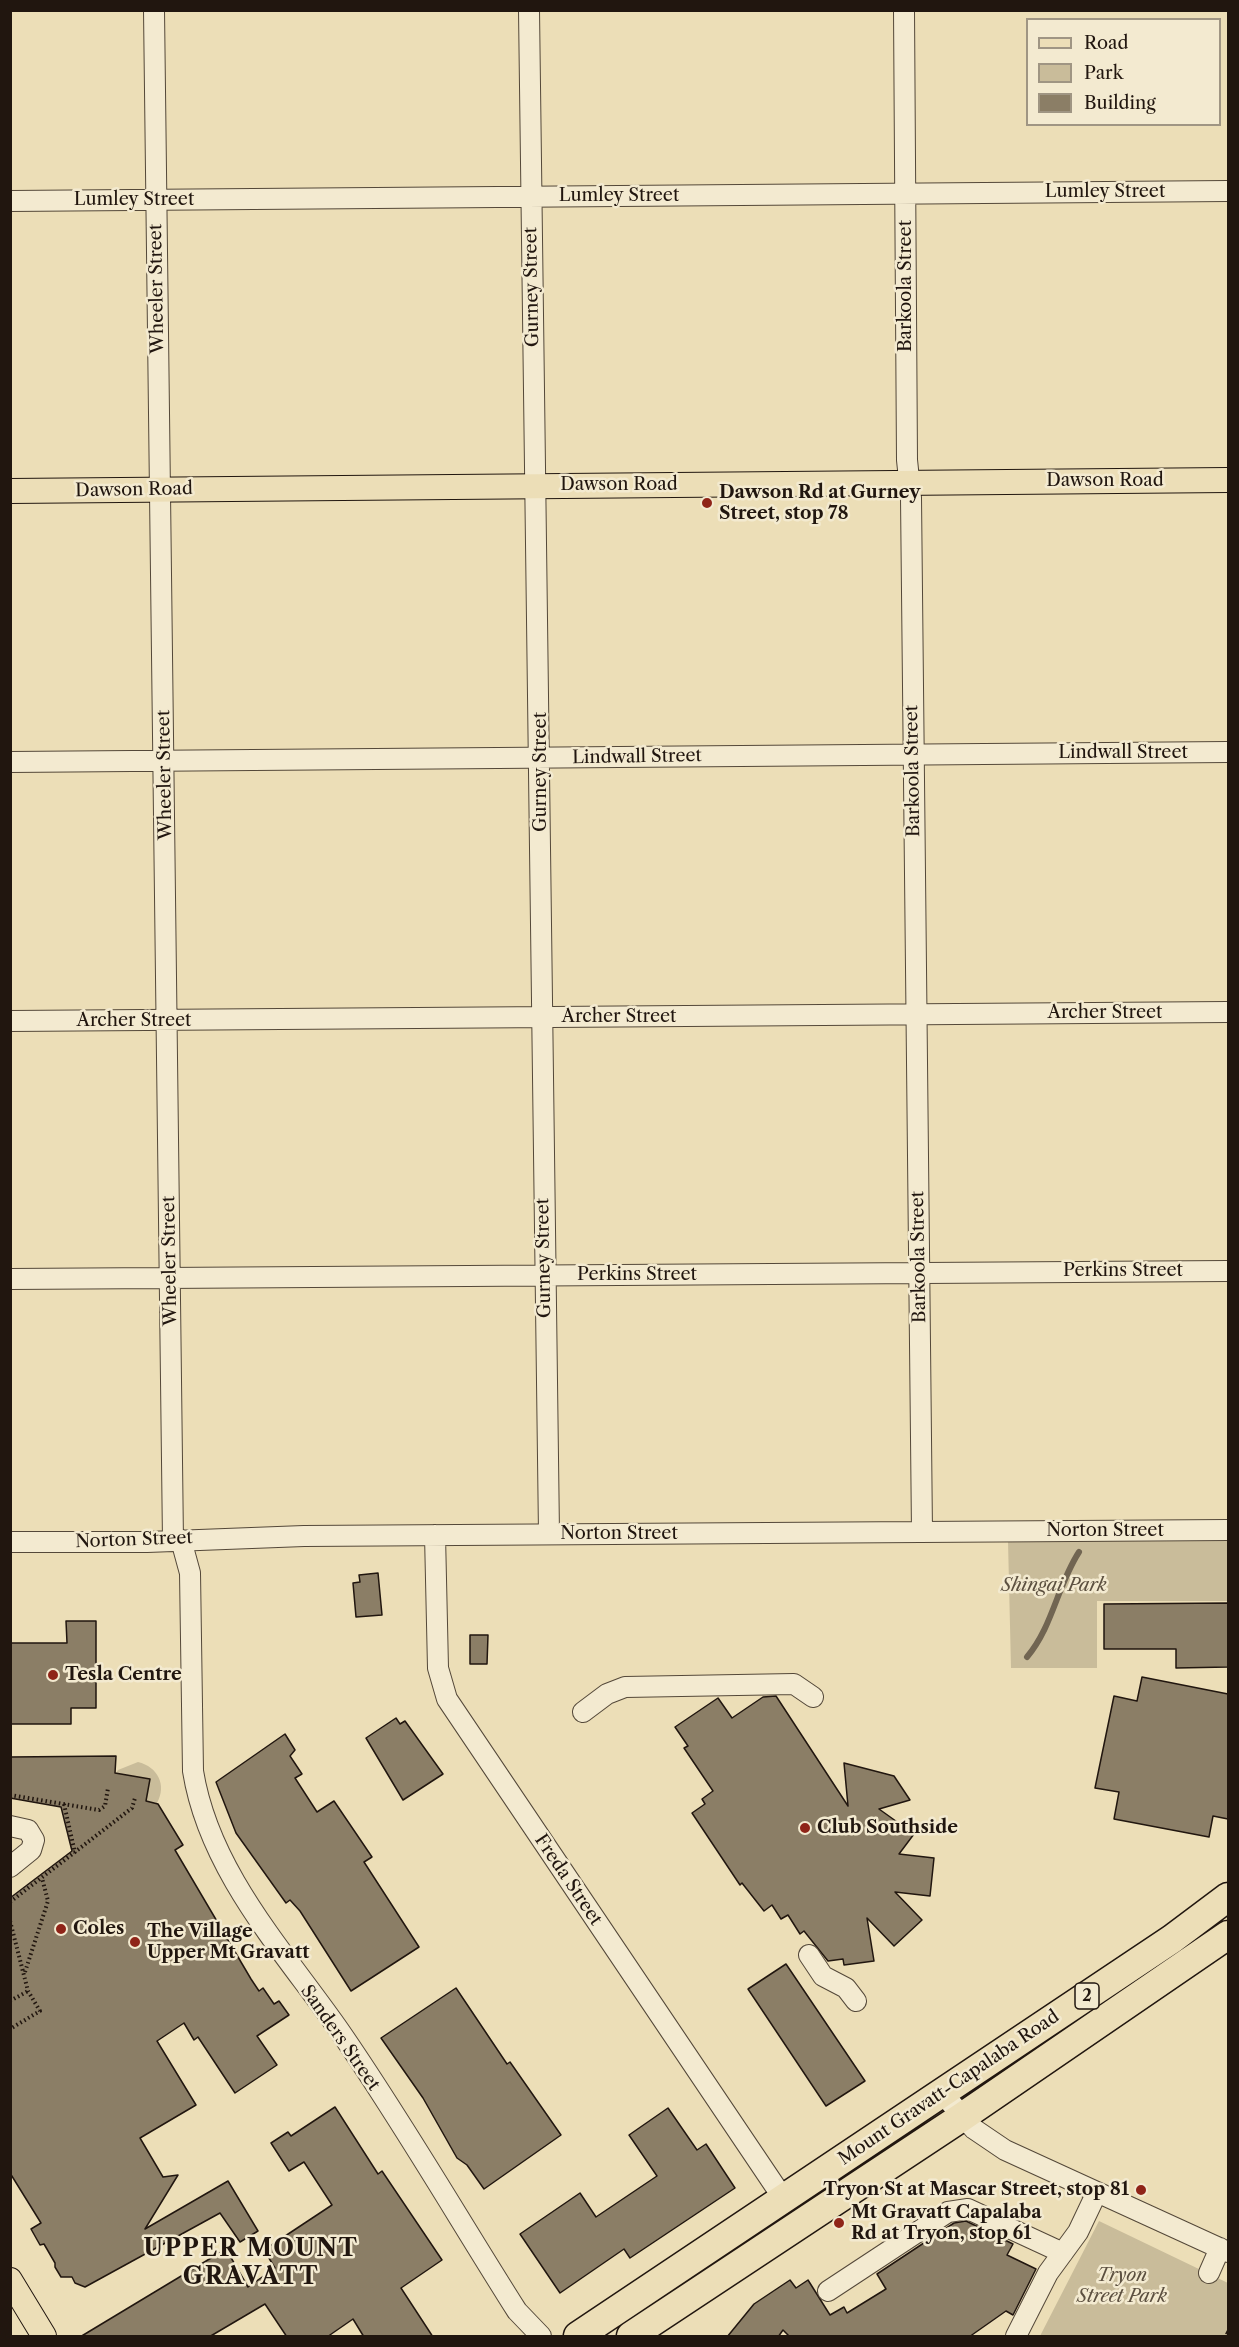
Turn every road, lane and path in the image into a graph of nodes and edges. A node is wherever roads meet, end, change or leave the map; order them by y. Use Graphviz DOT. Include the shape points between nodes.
graph roads {
  1 [pos="154,10"];
  2 [pos="529,10"];
  3 [pos="904,10"];
  4 [pos="1228,191"];
  5 [pos="905,194"];
  6 [pos="531,196"];
  7 [pos="156,200"];
  8 [pos="10,201"];
  9 [pos="1228,480"];
  10 [pos="908,483"];
  11 [pos="535,485"];
  12 [pos="161,489"];
  13 [pos="10,491"];
  14 [pos="1228,752"];
  15 [pos="914,754"];
  16 [pos="541,758"];
  17 [pos="165,760"];
  18 [pos="10,762"];
  19 [pos="1228,1012"];
  20 [pos="916,1014"];
  21 [pos="541,1017"];
  22 [pos="10,1021"];
  23 [pos="167,1021"];
  24 [pos="1228,1271"];
  25 [pos="919,1273"];
  26 [pos="170,1276"];
  27 [pos="544,1276"];
  28 [pos="10,1279"];
  29 [pos="1228,1530"];
  30 [pos="922,1532"];
  31 [pos="435,1534"];
  32 [pos="549,1534"];
  33 [pos="177,1540"];
  34 [pos="10,1542"];
  35 [pos="813,1697"];
  36 [pos="583,1712"];
  37 [pos="108,1788"];
  38 [pos="10,1795"];
  39 [pos="135,1798"];
  40 [pos="64,1804"];
  41 [pos="10,1826"];
  42 [pos="75,1852"];
  43 [pos="10,1867"];
  44 [pos="42,1878"];
  45 [pos="1228,1897"];
  46 [pos="10,1902"];
  47 [pos="10,1921"];
  48 [pos="1228,1935"];
  49 [pos="808,1955"];
  50 [pos="24,1974"];
  51 [pos="28,1991"];
  52 [pos="10,2001"];
  53 [pos="856,2001"];
  54 [pos="10,2029"];
  55 [pos="942,2092"];
  56 [pos="962,2117"];
  57 [pos="1097,2192"];
  58 [pos="783,2198"];
  59 [pos="1224,2250"];
  60 [pos="1063,2253"];
  61 [pos="1209,2273"];
  62 [pos="10,2280"];
  63 [pos="828,2291"];
  64 [pos="44,2337"];
  65 [pos="542,2337"];
  66 [pos="578,2337"];
  67 [pos="631,2337"];
  68 [pos="1016,2337"];
  1 -- 7 [label="street, Wheeler Street"];
  2 -- 6 [label="street, Gurney Street"];
  3 -- 5 [label="street, Barkoola Street"];
  4 -- 5 [label="street, Lumley Street"];
  5 -- 6 [label="street, Lumley Street"];
  5 -- 10 [label="street, Barkoola Street"];
  6 -- 7 [label="street, Lumley Street"];
  6 -- 11 [label="street, Gurney Street"];
  7 -- 8 [label="street, Lumley Street"];
  7 -- 12 [label="street, Wheeler Street"];
  9 -- 10 [label="main road, Dawson Road"];
  10 -- 11 [label="main road, Dawson Road"];
  10 -- 15 [label="street, Barkoola Street"];
  11 -- 12 [label="main road, Dawson Road"];
  11 -- 16 [label="street, Gurney Street"];
  12 -- 13 [label="main road, Dawson Road"];
  12 -- 17 [label="street, Wheeler Street"];
  14 -- 15 [label="street, Lindwall Street"];
  15 -- 16 [label="street, Lindwall Street"];
  15 -- 20 [label="street, Barkoola Street"];
  16 -- 17 [label="street, Lindwall Street"];
  16 -- 21 [label="street, Gurney Street"];
  17 -- 18 [label="street, Lindwall Street"];
  17 -- 23 [label="street, Wheeler Street"];
  19 -- 20 [label="street, Archer Street"];
  20 -- 21 [label="street, Archer Street"];
  20 -- 25 [label="street, Barkoola Street"];
  21 -- 23 [label="street, Archer Street"];
  21 -- 27 [label="street, Gurney Street"];
  22 -- 23 [label="street, Archer Street"];
  23 -- 26 [label="street, Wheeler Street"];
  24 -- 25 [label="street, Perkins Street"];
  25 -- 27 [label="street, Perkins Street"];
  25 -- 30 [label="street, Barkoola Street"];
  26 -- 27 [label="street, Perkins Street"];
  26 -- 28 [label="street, Perkins Street"];
  26 -- 33 [label="street, Wheeler Street"];
  27 -- 32 [label="street, Gurney Street"];
  29 -- 30 [label="street, Norton Street"];
  30 -- 32 [label="street, Norton Street"];
  31 -- 32 [label="street, Norton Street"];
  31 -- 33 [label="street, Norton Street"];
  31 -- 58 [label="street, Freda Street" via="438,1668 447,1699"];
  33 -- 34 [label="street, Norton Street"];
  33 -- 65 [label="street, Sanders Street" via="190,1573 193,1771 213,1839 253,1909 342,2035 518,2311"];
  35 -- 36 [label="street" via="794,1684 625,1687 607,1694"];
  37 -- 40 [label="path" via="105,1806 99,1810"];
  38 -- 40 [label="path"];
  39 -- 42 [label="path" via="132,1808"];
  40 -- 42 [label="path"];
  41 -- 43 [label="street" via="28,1830 34,1840 31,1850"];
  42 -- 44 [label="path"];
  44 -- 46 [label="path"];
  44 -- 50 [label="path" via="48,1901"];
  45 -- 55 [label="highway, Mount Gravatt-Capalaba Road / 2" via="1172,1939"];
  47 -- 50 [label="path"];
  48 -- 56 [label="highway, Mount Gravatt-Capalaba Road / 2"];
  49 -- 53 [label="street" via="823,1977 846,1988"];
  50 -- 51 [label="path"];
  51 -- 52 [label="path"];
  51 -- 54 [label="path" via="40,2011"];
  55 -- 56 [label="street"];
  55 -- 58 [label="highway, Mount Gravatt-Capalaba Road / 2"];
  56 -- 57 [label="street" via="1005,2150"];
  56 -- 67 [label="highway, Mount Gravatt-Capalaba Road / 2"];
  57 -- 59 [label="street"];
  57 -- 60 [label="street"];
  58 -- 66 [label="highway, Mount Gravatt-Capalaba Road / 2"];
  59 -- 61 [label="street"];
  60 -- 63 [label="street" via="961,2208 948,2212"];
  60 -- 68 [label="street" via="1048,2273"];
  62 -- 64 [label="main road"];
}
